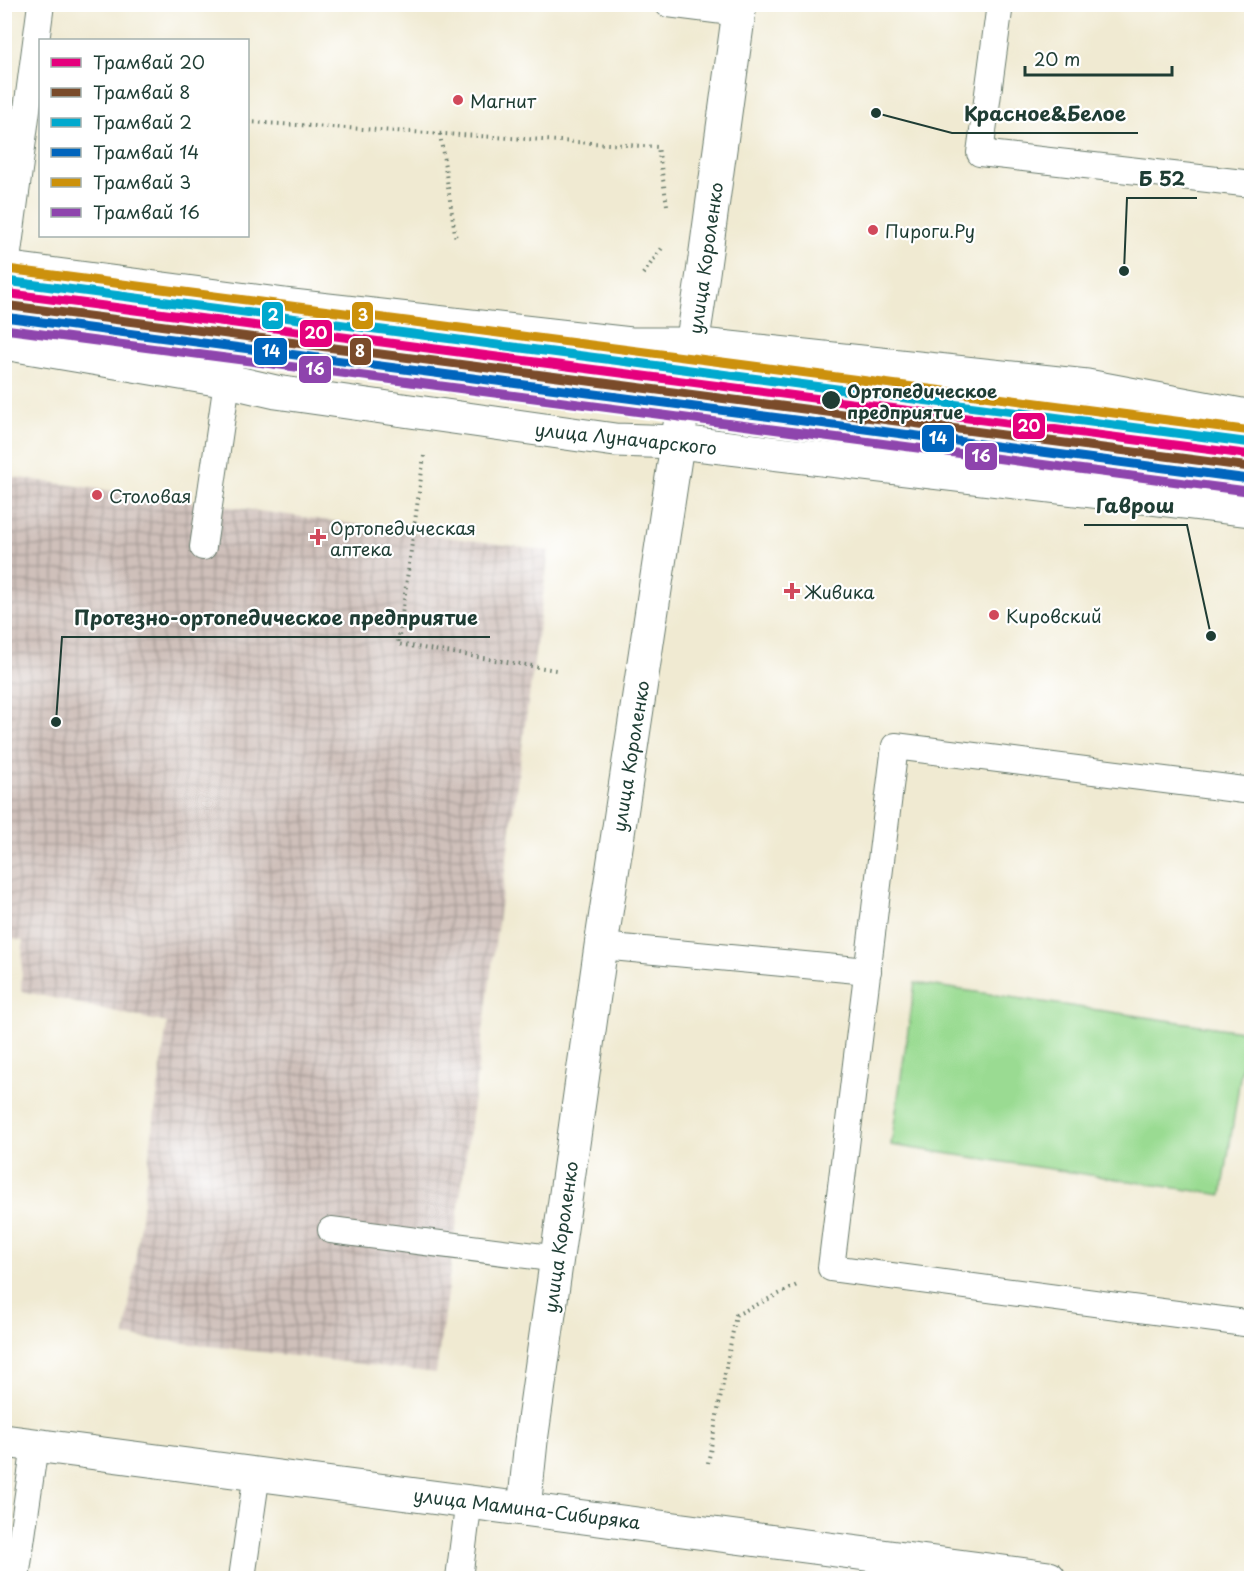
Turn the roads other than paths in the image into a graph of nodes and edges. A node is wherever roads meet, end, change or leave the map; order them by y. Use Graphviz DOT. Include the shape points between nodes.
graph roads {
  1 [pos="41,4"];
  2 [pos="668,4"];
  3 [pos="1000,4"];
  4 [pos="740,9"];
  5 [pos="1251,184"];
  6 [pos="5,273"];
  7 [pos="239,299"];
  8 [pos="4,343"];
  9 [pos="692,344"];
  10 [pos="228,381"];
  11 [pos="1251,417"];
  12 [pos="679,442"];
  13 [pos="1251,510"];
  14 [pos="203,548"];
  15 [pos="1251,791"];
  16 [pos="601,946"];
  17 [pos="868,971"];
  18 [pos="330,1230"];
  19 [pos="558,1259"];
  20 [pos="1251,1324"];
  21 [pos="20,1443"];
  22 [pos="257,1473"];
  23 [pos="469,1500"];
  24 [pos="524,1509"];
  25 [pos="16,1578"];
  26 [pos="242,1578"];
  27 [pos="459,1578"];
  28 [pos="1049,1578"];
  1 -- 6 [label="lane"];
  2 -- 4 [label="lane"];
  3 -- 5 [label="lane" via="981,153"];
  4 -- 9 [label="street, улица Короленко"];
  6 -- 7 [label="street"];
  7 -- 9 [label="street" via="632,344"];
  7 -- 10 [label="lane"];
  8 -- 10 [label="street, улица Луначарского"];
  9 -- 11 [label="street" via="1087,386"];
  9 -- 12 [label="street, улица Короленко"];
  10 -- 12 [label="street, улица Луначарского" via="276,392 615,440"];
  10 -- 14 [label="lane"];
  12 -- 13 [label="street, улица Луначарского"];
  12 -- 16 [label="street, улица Короленко"];
  15 -- 17 [label="lane" via="895,746"];
  16 -- 17 [label="lane"];
  16 -- 19 [label="street, улица Короленко"];
  17 -- 20 [label="lane" via="831,1268"];
  18 -- 19 [label="lane"];
  19 -- 24 [label="street, улица Короленко"];
  21 -- 22 [label="street, улица Мамина-Сибиряка"];
  21 -- 25 [label="lane"];
  22 -- 23 [label="street, улица Мамина-Сибиряка"];
  22 -- 26 [label="lane"];
  23 -- 24 [label="street, улица Мамина-Сибиряка"];
  23 -- 27 [label="lane"];
  24 -- 28 [label="street, улица Мамина-Сибиряка"];
}
